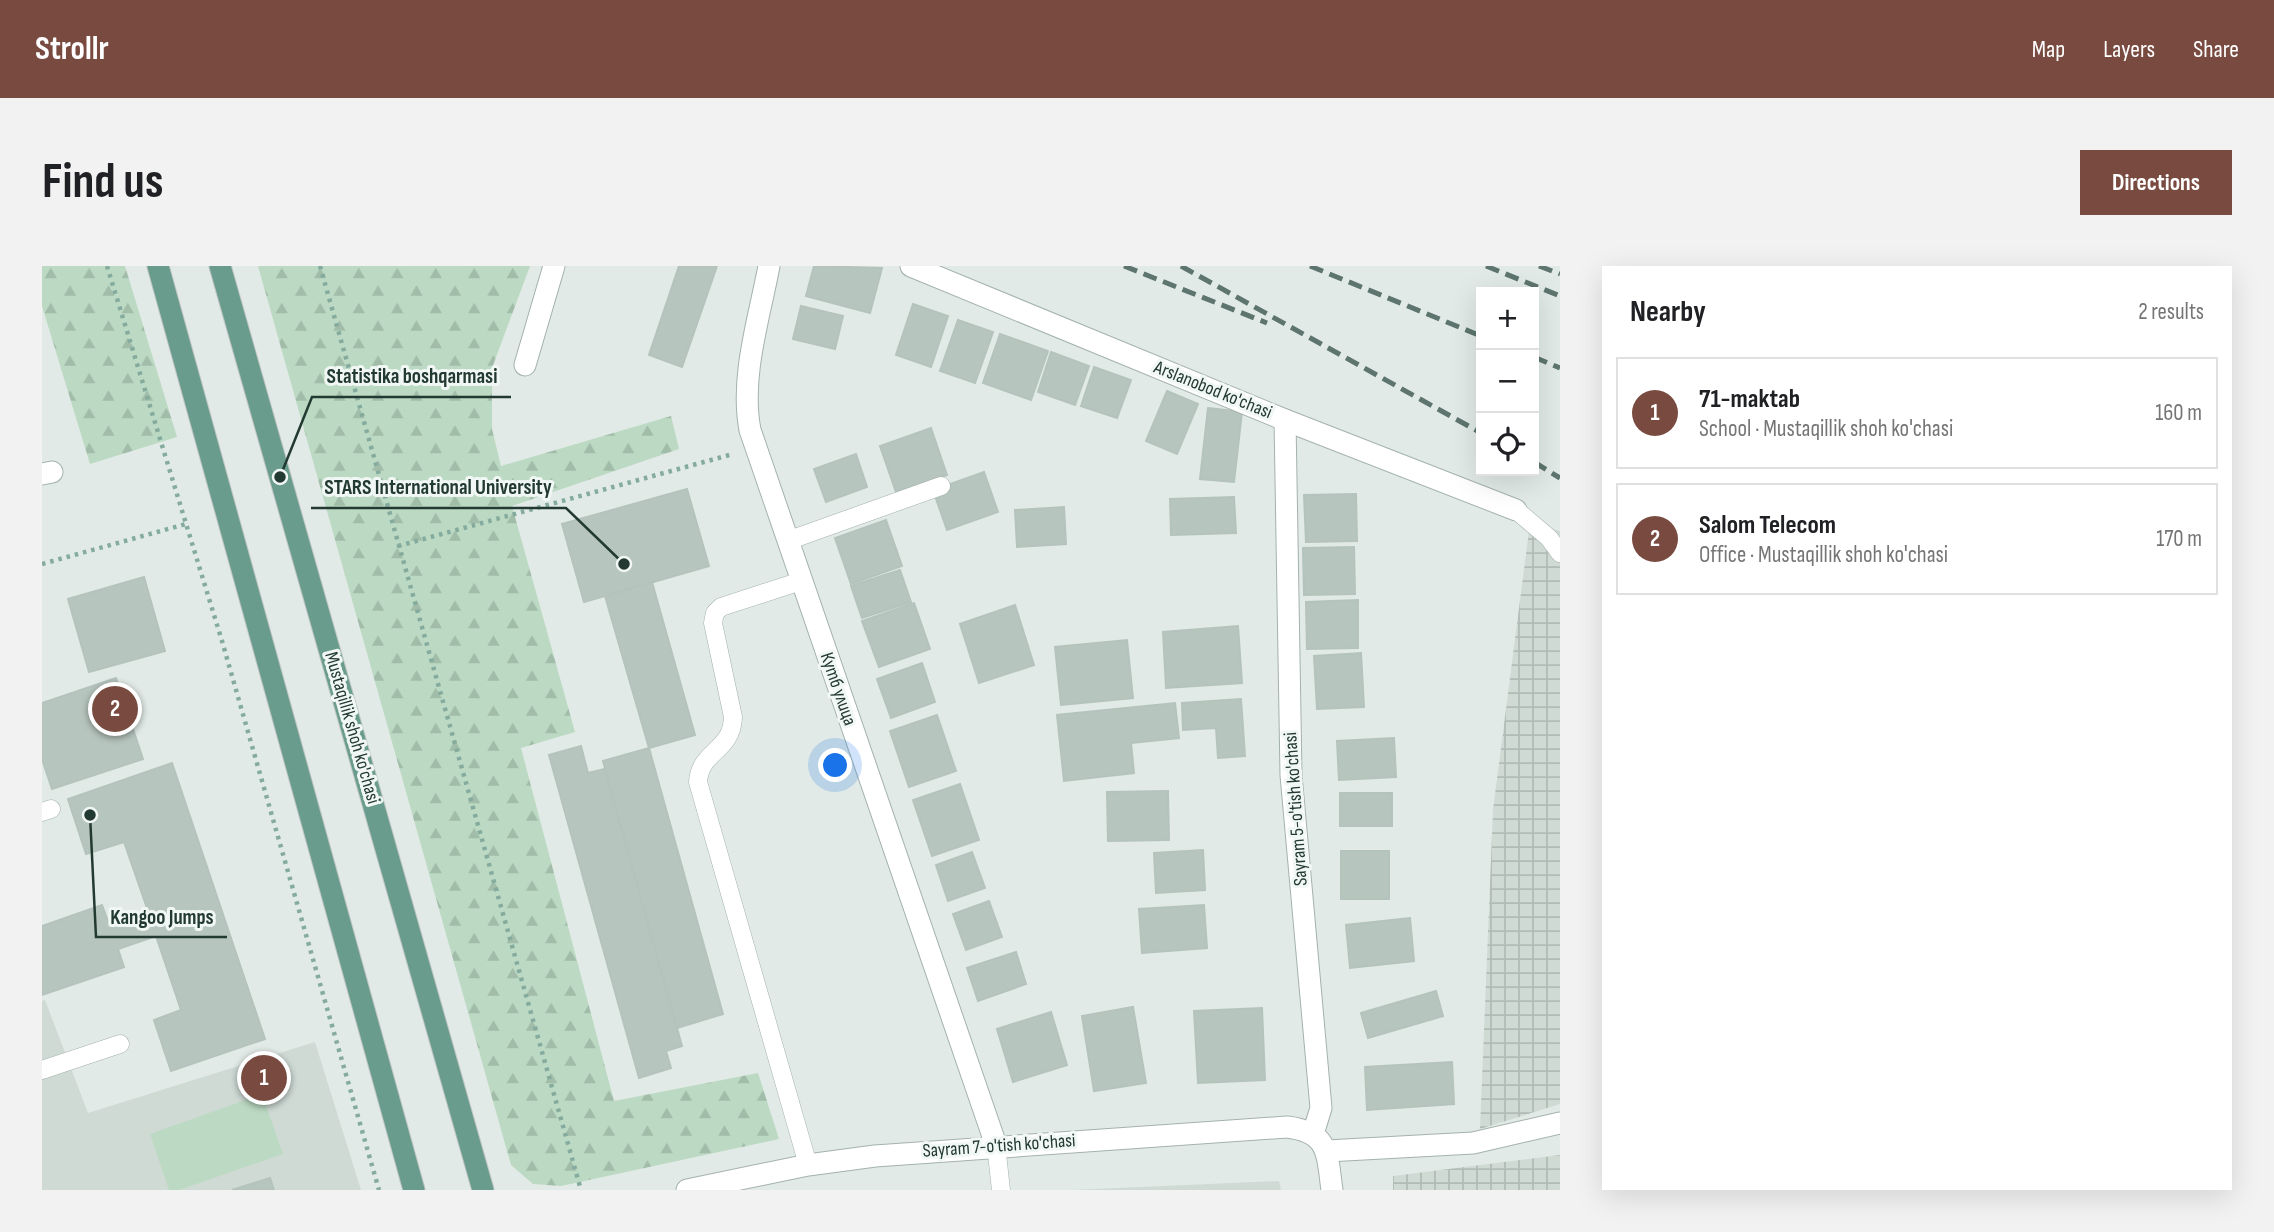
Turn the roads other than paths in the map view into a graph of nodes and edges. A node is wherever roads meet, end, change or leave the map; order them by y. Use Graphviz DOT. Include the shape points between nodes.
graph roads {
  1 [pos="158,266"];
  2 [pos="220,266"];
  3 [pos="554,266"];
  4 [pos="769,266"];
  5 [pos="911,266"];
  6 [pos="525,365"];
  7 [pos="1285,419"];
  8 [pos="941,486"];
  9 [pos="1516,510"];
  10 [pos="787,541"];
  11 [pos="1560,553"];
  12 [pos="801,581"];
  13 [pos="120,1044"];
  14 [pos="42,1070"];
  15 [pos="1560,1123"];
  16 [pos="1313,1134"];
  17 [pos="996,1146"];
  18 [pos="1327,1151"];
  19 [pos="808,1165"];
  20 [pos="414,1190"];
  21 [pos="483,1190"];
  22 [pos="687,1190"];
  23 [pos="1002,1190"];
  24 [pos="1332,1190"];
  1 -- 20 [label="main road"];
  2 -- 21 [label="main road, Mustaqillik shoh ko'chasi"];
  3 -- 6 [label="street"];
  4 -- 10 [label="street, Кутб улица" via="746,407"];
  5 -- 7 [label="street, Arslanobod ko'chasi"];
  7 -- 9 [label="street, Arslanobod ko'chasi"];
  7 -- 16 [label="street, Sayram 5-o'tish ko'chasi" via="1291,775 1321,1108"];
  8 -- 10 [label="lane"];
  9 -- 11 [label="lane"];
  10 -- 12 [label="street, Кутб улица"];
  12 -- 17 [label="street, Кутб улица"];
  12 -- 19 [label="lane" via="721,607 715,613 732,732 726,744 704,761 698,782"];
  13 -- 14 [label="lane"];
  15 -- 18 [label="street" via="1473,1143"];
  16 -- 17 [label="street, Sayram 7-o'tish ko'chasi" via="1287,1127"];
  16 -- 18 [label="street"];
  17 -- 19 [label="street, Sayram 7-o'tish ko'chasi"];
  17 -- 23 [label="lane"];
  18 -- 24 [label="street"];
  19 -- 22 [label="street, Sayram 7-o'tish ko'chasi"];
}
